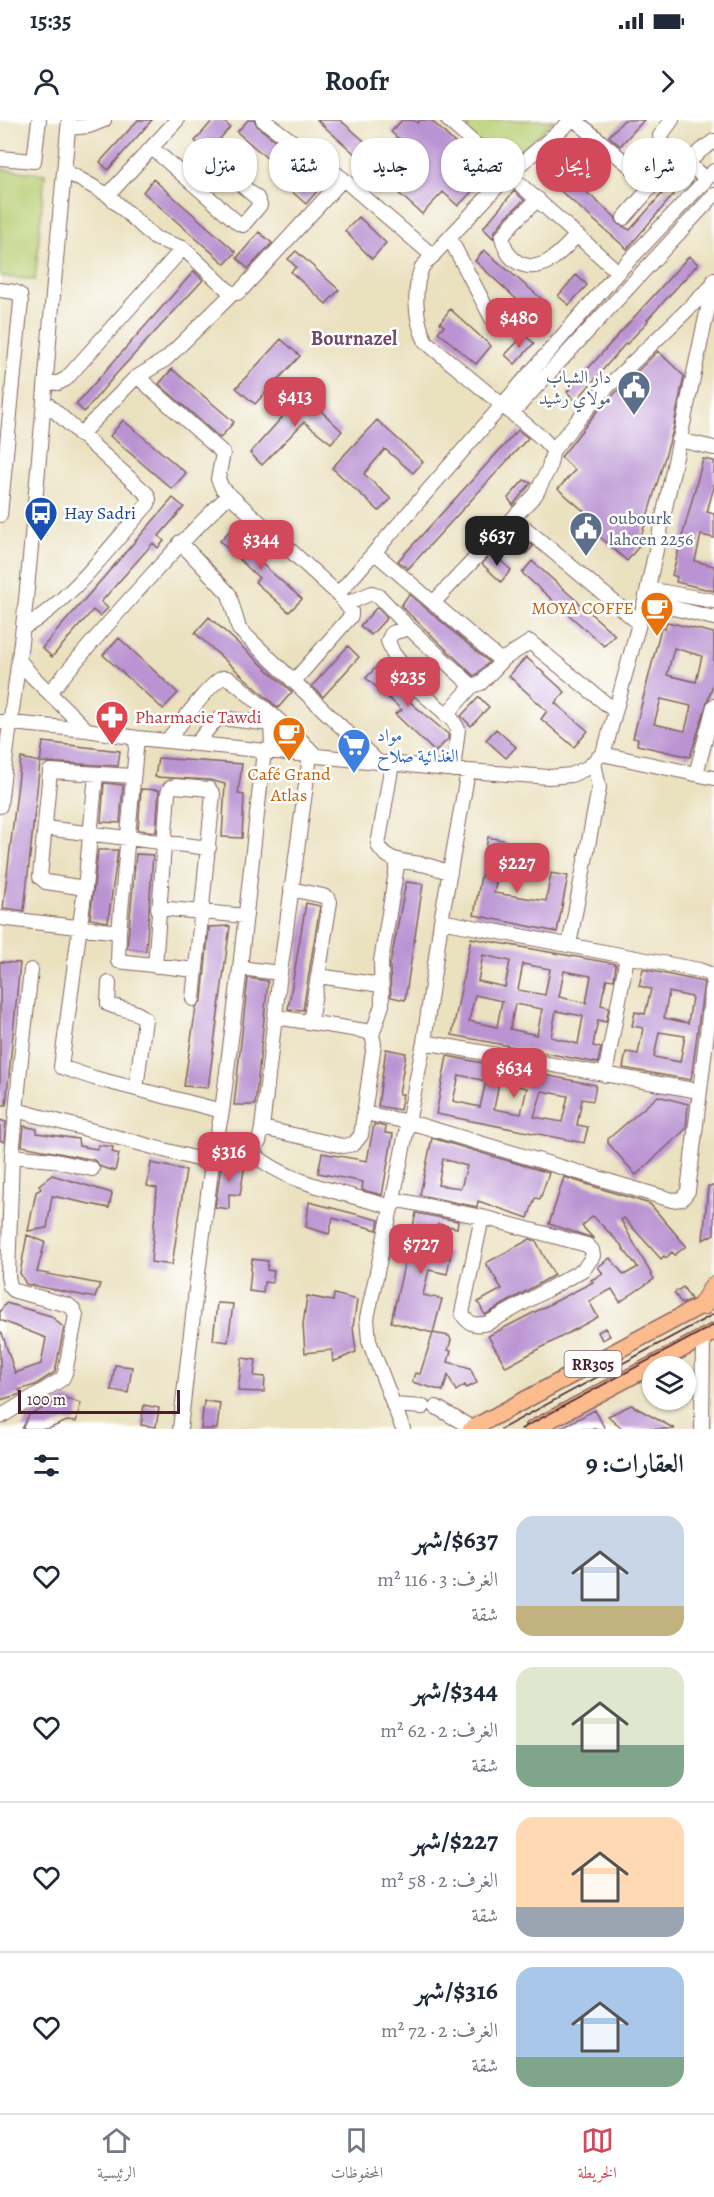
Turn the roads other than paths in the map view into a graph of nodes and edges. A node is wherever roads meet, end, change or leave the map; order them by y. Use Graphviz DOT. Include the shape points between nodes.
graph roads {
  1 [pos="39,120"];
  2 [pos="104,120"];
  3 [pos="177,120"];
  4 [pos="263,120"];
  5 [pos="449,120"];
  6 [pos="573,120"];
  7 [pos="672,120"];
  8 [pos="69,124"];
  9 [pos="469,138"];
  10 [pos="661,138"];
  11 [pos="714,141"];
  12 [pos="152,148"];
  13 [pos="696,155"];
  14 [pos="0,159"];
  15 [pos="524,162"];
  16 [pos="696,168"];
  17 [pos="65,171"];
  18 [pos="183,174"];
  19 [pos="710,175"];
  20 [pos="343,179"];
  21 [pos="196,185"];
  22 [pos="524,186"];
  23 [pos="493,192"];
  24 [pos="108,195"];
  25 [pos="714,195"];
  26 [pos="538,199"];
  27 [pos="624,218"];
  28 [pos="577,235"];
  29 [pos="450,239"];
  30 [pos="183,248"];
  31 [pos="433,256"];
  32 [pos="618,272"];
  33 [pos="714,282"];
  34 [pos="0,290"];
  35 [pos="232,294"];
  36 [pos="496,328"];
  37 [pos="138,377"];
  38 [pos="47,382"];
  39 [pos="45,402"];
  40 [pos="507,408"];
  41 [pos="80,435"];
  42 [pos="679,440"];
  43 [pos="714,448"];
  44 [pos="553,450"];
  45 [pos="229,495"];
  46 [pos="0,515"];
  47 [pos="514,519"];
  48 [pos="180,542"];
  49 [pos="375,553"];
  50 [pos="647,595"];
  51 [pos="342,599"];
  52 [pos="714,601"];
  53 [pos="434,602"];
  54 [pos="714,618"];
  55 [pos="639,623"];
  56 [pos="23,628"];
  57 [pos="409,628"];
  58 [pos="505,658"];
  59 [pos="19,660"];
  60 [pos="294,681"];
  61 [pos="472,686"];
  62 [pos="50,692"];
  63 [pos="714,706"];
  64 [pos="615,711"];
  65 [pos="446,715"];
  66 [pos="272,719"];
  67 [pos="4,722"];
  68 [pos="182,722"];
  69 [pos="209,728"];
  70 [pos="87,730"];
  71 [pos="137,738"];
  72 [pos="167,741"];
  73 [pos="196,744"];
  74 [pos="268,752"];
  75 [pos="313,756"];
  76 [pos="598,758"];
  77 [pos="385,763"];
  78 [pos="453,770"];
  79 [pos="468,771"];
  80 [pos="96,774"];
  81 [pos="696,774"];
  82 [pos="133,776"];
  83 [pos="714,778"];
  84 [pos="0,806"];
  85 [pos="45,828"];
  86 [pos="90,834"];
  87 [pos="127,839"];
  88 [pos="165,842"];
  89 [pos="209,848"];
  90 [pos="398,860"];
  91 [pos="450,873"];
  92 [pos="85,888"];
  93 [pos="291,889"];
  94 [pos="158,908"];
  95 [pos="201,912"];
  96 [pos="246,916"];
  97 [pos="0,918"];
  98 [pos="441,921"];
  99 [pos="79,926"];
  100 [pos="119,932"];
  101 [pos="569,945"];
  102 [pos="627,957"];
  103 [pos="155,966"];
  104 [pos="240,968"];
  105 [pos="31,970"];
  106 [pos="195,970"];
  107 [pos="280,974"];
  108 [pos="318,976"];
  109 [pos="109,983"];
  110 [pos="381,985"];
  111 [pos="193,999"];
  112 [pos="276,1017"];
  113 [pos="310,1022"];
  114 [pos="372,1035"];
  115 [pos="424,1042"];
  116 [pos="605,1075"];
  117 [pos="136,1089"];
  118 [pos="699,1091"];
  119 [pos="16,1110"];
  120 [pos="222,1111"];
  121 [pos="364,1113"];
  122 [pos="409,1122"];
  123 [pos="262,1128"];
  124 [pos="216,1144"];
  125 [pos="250,1150"];
  126 [pos="12,1156"];
  127 [pos="212,1163"];
  128 [pos="92,1169"];
  129 [pos="393,1203"];
  130 [pos="482,1217"];
  131 [pos="714,1287"];
  132 [pos="709,1302"];
  133 [pos="709,1335"];
  134 [pos="708,1373"];
  135 [pos="393,1405"];
  136 [pos="0,1417"];
  137 [pos="180,1429"];
  138 [pos="403,1429"];
  139 [pos="472,1429"];
  140 [pos="533,1429"];
  141 [pos="702,1429"];
  1 -- 14 [label="street" via="34,161"];
  2 -- 8 [label="street" via="89,126"];
  3 -- 12 [label="street"];
  4 -- 20 [label="street"];
  5 -- 9 [label="street"];
  6 -- 15 [label="street"];
  6 -- 27 [label="street" via="649,183 647,194"];
  7 -- 10 [label="street"];
  8 -- 17 [label="street"];
  11 -- 13 [label="street"];
  12 -- 18 [label="street"];
  12 -- 24 [label="street"];
  16 -- 19 [label="street"];
  17 -- 24 [label="street"];
  17 -- 38 [label="street"];
  19 -- 32 [label="street"];
  20 -- 31 [label="street"];
  20 -- 35 [label="street" via="243,288"];
  21 -- 21 [label="street" via="240,225 260,205 257,198 217,165"];
  22 -- 26 [label="street"];
  23 -- 29 [label="street"];
  24 -- 30 [label="street" via="155,238"];
  25 -- 40 [label="street"];
  26 -- 28 [label="street"];
  26 -- 28 [label="street" via="502,237 505,250 515,261 539,268"];
  28 -- 32 [label="street"];
  29 -- 31 [label="street"];
  29 -- 36 [label="street"];
  30 -- 35 [label="street"];
  30 -- 38 [label="street" via="66,379"];
  31 -- 40 [label="street" via="418,278 419,330 426,342"];
  32 -- 40 [label="street"];
  33 -- 42 [label="street"];
  33 -- 44 [label="street" via="597,398"];
  34 -- 46 [label="street" via="15,292 21,302"];
  35 -- 37 [label="street" via="166,359"];
  37 -- 41 [label="street"];
  37 -- 45 [label="street" via="223,453 219,483"];
  38 -- 39 [label="street"];
  39 -- 41 [label="street"];
  39 -- 56 [label="street"];
  40 -- 44 [label="street"];
  40 -- 49 [label="street"];
  41 -- 56 [label="street" via="149,499 70,591"];
  42 -- 43 [label="street"];
  42 -- 50 [label="street"];
  44 -- 47 [label="street" via="541,485"];
  45 -- 48 [label="street"];
  45 -- 51 [label="street"];
  47 -- 53 [label="street"];
  47 -- 55 [label="street"];
  48 -- 60 [label="street" via="228,594 239,629"];
  48 -- 62 [label="street"];
  49 -- 51 [label="street"];
  49 -- 53 [label="street"];
  50 -- 52 [label="street"];
  50 -- 54 [label="street"];
  50 -- 55 [label="street"];
  51 -- 57 [label="street" via="372,593 379,596"];
  51 -- 60 [label="street" via="351,616"];
  53 -- 58 [label="street" via="499,659"];
  55 -- 64 [label="street"];
  56 -- 59 [label="street"];
  57 -- 61 [label="street"];
  57 -- 65 [label="street" via="392,633 388,641 393,653 415,687"];
  58 -- 61 [label="street" via="481,683"];
  58 -- 64 [label="street" via="527,643 534,643"];
  59 -- 62 [label="street"];
  59 -- 67 [label="street"];
  60 -- 77 [label="street"];
  61 -- 65 [label="street"];
  62 -- 70 [label="street"];
  63 -- 81 [label="street"];
  64 -- 76 [label="street"];
  65 -- 78 [label="street" via="459,729"];
  66 -- 68 [label="street" via="231,679 225,678 207,691"];
  66 -- 69 [label="street" via="220,718"];
  66 -- 74 [label="street"];
  66 -- 75 [label="street" via="298,736"];
  67 -- 70 [label="street"];
  67 -- 84 [label="street"];
  68 -- 69 [label="street"];
  68 -- 72 [label="street"];
  69 -- 73 [label="street"];
  70 -- 71 [label="street"];
  71 -- 72 [label="street"];
  71 -- 82 [label="street"];
  72 -- 73 [label="street"];
  73 -- 74 [label="street"];
  74 -- 75 [label="street"];
  74 -- 96 [label="street"];
  75 -- 77 [label="street"];
  75 -- 93 [label="street"];
  76 -- 79 [label="street" via="571,775"];
  76 -- 81 [label="street"];
  76 -- 101 [label="street" via="599,788"];
  77 -- 78 [label="street"];
  77 -- 90 [label="street" via="378,845 387,856"];
  78 -- 79 [label="street"];
  79 -- 91 [label="street"];
  80 -- 82 [label="street"];
  80 -- 85 [label="street" via="50,771"];
  80 -- 86 [label="street"];
  81 -- 83 [label="street"];
  82 -- 87 [label="street"];
  85 -- 86 [label="street"];
  85 -- 92 [label="street" via="42,881"];
  86 -- 87 [label="street"];
  86 -- 92 [label="street"];
  87 -- 88 [label="street"];
  87 -- 100 [label="street"];
  88 -- 89 [label="street"];
  88 -- 89 [label="street" via="170,788 209,789 213,794"];
  88 -- 94 [label="street"];
  89 -- 95 [label="street"];
  90 -- 91 [label="street"];
  90 -- 110 [label="street" via="381,961"];
  91 -- 98 [label="street"];
  92 -- 99 [label="street"];
  93 -- 107 [label="street"];
  93 -- 108 [label="street" via="323,896 330,902"];
  94 -- 95 [label="street"];
  94 -- 103 [label="street"];
  95 -- 96 [label="street"];
  95 -- 106 [label="street"];
  96 -- 104 [label="street"];
  97 -- 99 [label="street"];
  98 -- 101 [label="street"];
  98 -- 115 [label="street"];
  99 -- 100 [label="street"];
  99 -- 117 [label="street" via="61,1067"];
  100 -- 103 [label="street" via="118,962"];
  101 -- 102 [label="street"];
  102 -- 116 [label="street"];
  102 -- 118 [label="street" via="706,972 712,977"];
  103 -- 106 [label="street"];
  104 -- 107 [label="street"];
  104 -- 120 [label="street"];
  105 -- 119 [label="street"];
  106 -- 111 [label="street"];
  107 -- 112 [label="street"];
  108 -- 110 [label="street"];
  108 -- 113 [label="street"];
  109 -- 117 [label="street" via="108,1004 145,1019"];
  110 -- 114 [label="street" via="381,1013"];
  112 -- 113 [label="street"];
  112 -- 123 [label="street"];
  113 -- 114 [label="street"];
  114 -- 121 [label="street"];
  115 -- 116 [label="street"];
  115 -- 122 [label="street"];
  116 -- 118 [label="street"];
  117 -- 120 [label="street"];
  118 -- 122 [label="street" via="688,1191 676,1200"];
  119 -- 126 [label="street"];
  119 -- 127 [label="street"];
  120 -- 124 [label="street"];
  121 -- 122 [label="street"];
  121 -- 123 [label="street" via="360,1134 348,1146"];
  122 -- 129 [label="street"];
  123 -- 125 [label="street" via="257,1146"];
  124 -- 125 [label="street"];
  124 -- 127 [label="street"];
  125 -- 129 [label="street" via="285,1174"];
  126 -- 128 [label="street"];
  126 -- 136 [label="street" via="10,1286 19,1293 68,1305 76,1315 62,1379"];
  127 -- 137 [label="street"];
  129 -- 130 [label="street"];
  129 -- 135 [label="street" via="367,1331"];
  130 -- 130 [label="street" via="462,1313 471,1324 488,1323 584,1269 593,1256 587,1245"];
  131 -- 132 [label="highway"];
  132 -- 139 [label="main road, RR305"];
  133 -- 134 [label="street"];
  133 -- 140 [label="main road, RR305"];
  134 -- 141 [label="street"];
  135 -- 138 [label="street"];
  135 -- 139 [label="street" via="430,1407"];
}
